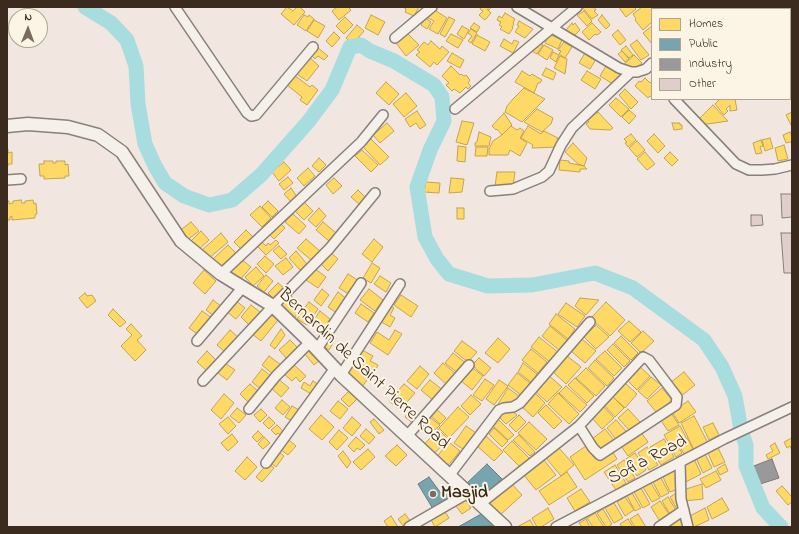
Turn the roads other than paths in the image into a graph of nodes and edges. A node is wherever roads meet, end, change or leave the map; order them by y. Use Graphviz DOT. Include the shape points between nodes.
graph roads {
  1 [pos="175,7"];
  2 [pos="432,7"];
  3 [pos="516,7"];
  4 [pos="576,7"];
  5 [pos="552,28"];
  6 [pos="395,38"];
  7 [pos="313,47"];
  8 [pos="644,70"];
  9 [pos="675,100"];
  10 [pos="455,109"];
  11 [pos="383,115"];
  12 [pos="7,126"];
  13 [pos="792,165"];
  14 [pos="7,180"];
  15 [pos="22,180"];
  16 [pos="490,191"];
  17 [pos="375,193"];
  18 [pos="221,274"];
  19 [pos="361,283"];
  20 [pos="400,284"];
  21 [pos="243,288"];
  22 [pos="273,306"];
  23 [pos="590,322"];
  24 [pos="197,342"];
  25 [pos="314,346"];
  26 [pos="469,366"];
  27 [pos="338,371"];
  28 [pos="203,381"];
  29 [pos="792,407"];
  30 [pos="249,409"];
  31 [pos="579,426"];
  32 [pos="407,436"];
  33 [pos="680,462"];
  34 [pos="266,463"];
  35 [pos="449,476"];
  36 [pos="468,493"];
  37 [pos="480,504"];
  38 [pos="684,510"];
  39 [pos="409,527"];
  40 [pos="504,527"];
  41 [pos="556,527"];
  42 [pos="659,527"];
  43 [pos="688,527"];
  1 -- 7 [label="street" via="251,116 256,115"];
  2 -- 6 [label="street"];
  3 -- 5 [label="street"];
  4 -- 5 [label="street"];
  5 -- 8 [label="street" via="619,68"];
  5 -- 10 [label="street"];
  8 -- 16 [label="street" via="572,128 549,171 513,189"];
  9 -- 13 [label="street" via="736,164 749,170 775,169"];
  11 -- 18 [label="street" via="362,142"];
  12 -- 18 [label="main road, Bernardin de Saint Pierre Road" via="28,124 68,127 98,135 122,152 181,241"];
  14 -- 15 [label="street"];
  17 -- 22 [label="street" via="329,249"];
  18 -- 21 [label="main road, Bernardin de Saint Pierre Road"];
  19 -- 25 [label="street"];
  20 -- 27 [label="street"];
  21 -- 22 [label="main road, Bernardin de Saint Pierre Road"];
  21 -- 24 [label="street"];
  22 -- 25 [label="main road, Bernardin de Saint Pierre Road"];
  22 -- 28 [label="street"];
  23 -- 35 [label="street" via="520,403 499,410"];
  25 -- 27 [label="main road, Bernardin de Saint Pierre Road"];
  25 -- 30 [label="street" via="276,376"];
  26 -- 32 [label="street"];
  27 -- 32 [label="main road, Bernardin de Saint Pierre Road"];
  27 -- 34 [label="street"];
  29 -- 33 [label="street, Sofia Road"];
  31 -- 31 [label="street" via="600,455 676,404 677,397 649,360 643,357"];
  31 -- 37 [label="street"];
  32 -- 35 [label="main road, Bernardin de Saint Pierre Road"];
  33 -- 38 [label="street" via="681,499"];
  33 -- 41 [label="street, Sofia Road"];
  35 -- 36 [label="main road, Bernardin de Saint Pierre Road"];
  36 -- 37 [label="main road, Bernardin de Saint Pierre Road"];
  36 -- 39 [label="street"];
  37 -- 40 [label="main road, Bernardin de Saint Pierre Road"];
  38 -- 42 [label="street"];
  38 -- 43 [label="street"];
}
